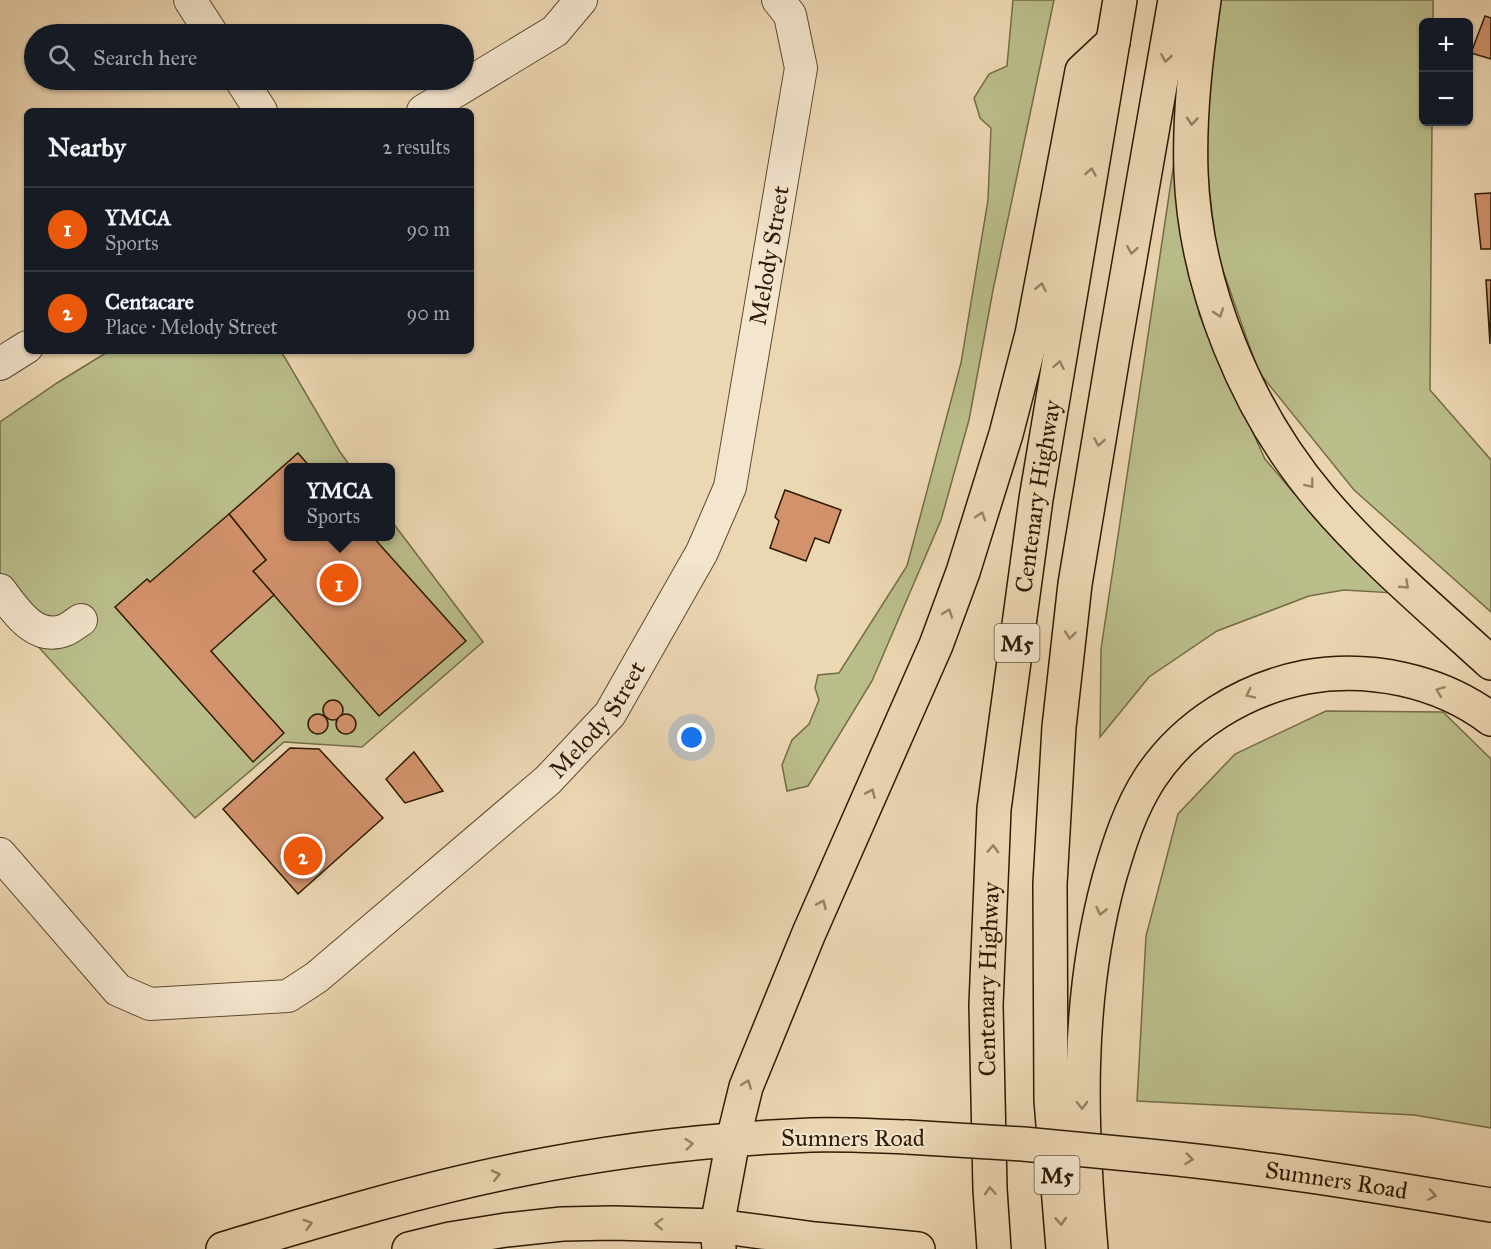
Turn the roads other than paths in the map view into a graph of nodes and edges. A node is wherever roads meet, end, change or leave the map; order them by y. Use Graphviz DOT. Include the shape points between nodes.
graph roads {
  1 [pos="190,0"];
  2 [pos="580,0"];
  3 [pos="778,0"];
  4 [pos="1120,0"];
  5 [pos="1175,0"];
  6 [pos="1204,0"];
  7 [pos="206,24"];
  8 [pos="1113,42"];
  9 [pos="474,80"];
  10 [pos="247,90"];
  11 [pos="458,90"];
  12 [pos="259,108"];
  13 [pos="428,108"];
  14 [pos="24,349"];
  15 [pos="0,364"];
  16 [pos="0,590"];
  17 [pos="81,620"];
  18 [pos="1491,663"];
  19 [pos="1491,719"];
  20 [pos="0,854"];
  21 [pos="733,1140"];
  22 [pos="1491,1205"];
  23 [pos="718,1237"];
  24 [pos="223,1249"];
  25 [pos="409,1249"];
  26 [pos="917,1249"];
  27 [pos="994,1249"];
  28 [pos="1063,1249"];
  29 [pos="1091,1249"];
  1 -- 7 [label="street"];
  2 -- 9 [label="street" via="555,31"];
  3 -- 20 [label="street, Melody Street" via="790,15 801,68 730,487 702,552 610,714 548,780 317,977 288,996 150,1004 118,990"];
  4 -- 8 [label="main road, Centenary Highway / M5"];
  5 -- 28 [label="main road, M5, one-way" via="1077,572 1059,728 1050,884 1051,1078"];
  6 -- 18 [label="main road, one-way" via="1194,83 1191,174 1205,263 1232,351 1268,425 1321,498 1397,578"];
  21 -- 8 [label="main road, one-way" via="746,1087 936,645 963,572 1032,334 1082,71"];
  27 -- 8 [label="main road, Centenary Highway / M5, one-way" via="986,1005 994,809 1035,499"];
  10 -- 12 [label="street"];
  11 -- 13 [label="street"];
  14 -- 15 [label="street"];
  16 -- 17 [label="street" via="35,628 55,632"];
  19 -- 29 [label="main road, one-way" via="1454,696 1426,686 1359,672 1322,674 1260,690 1227,705 1178,744 1150,778 1132,811 1116,855 1097,929 1089,991 1082,1106"];
  21 -- 22 [label="main road, Sumners Road, one-way, bridge" via="813,1135 1023,1144 1212,1162"];
  21 -- 23 [label="main road"];
  24 -- 21 [label="main road, Sumners Road, one-way" via="368,1206 517,1170 595,1156"];
  23 -- 25 [label="main road, one-way" via="613,1223 562,1224 472,1235"];
  23 -- 26 [label="main road" via="815,1239"];
}
